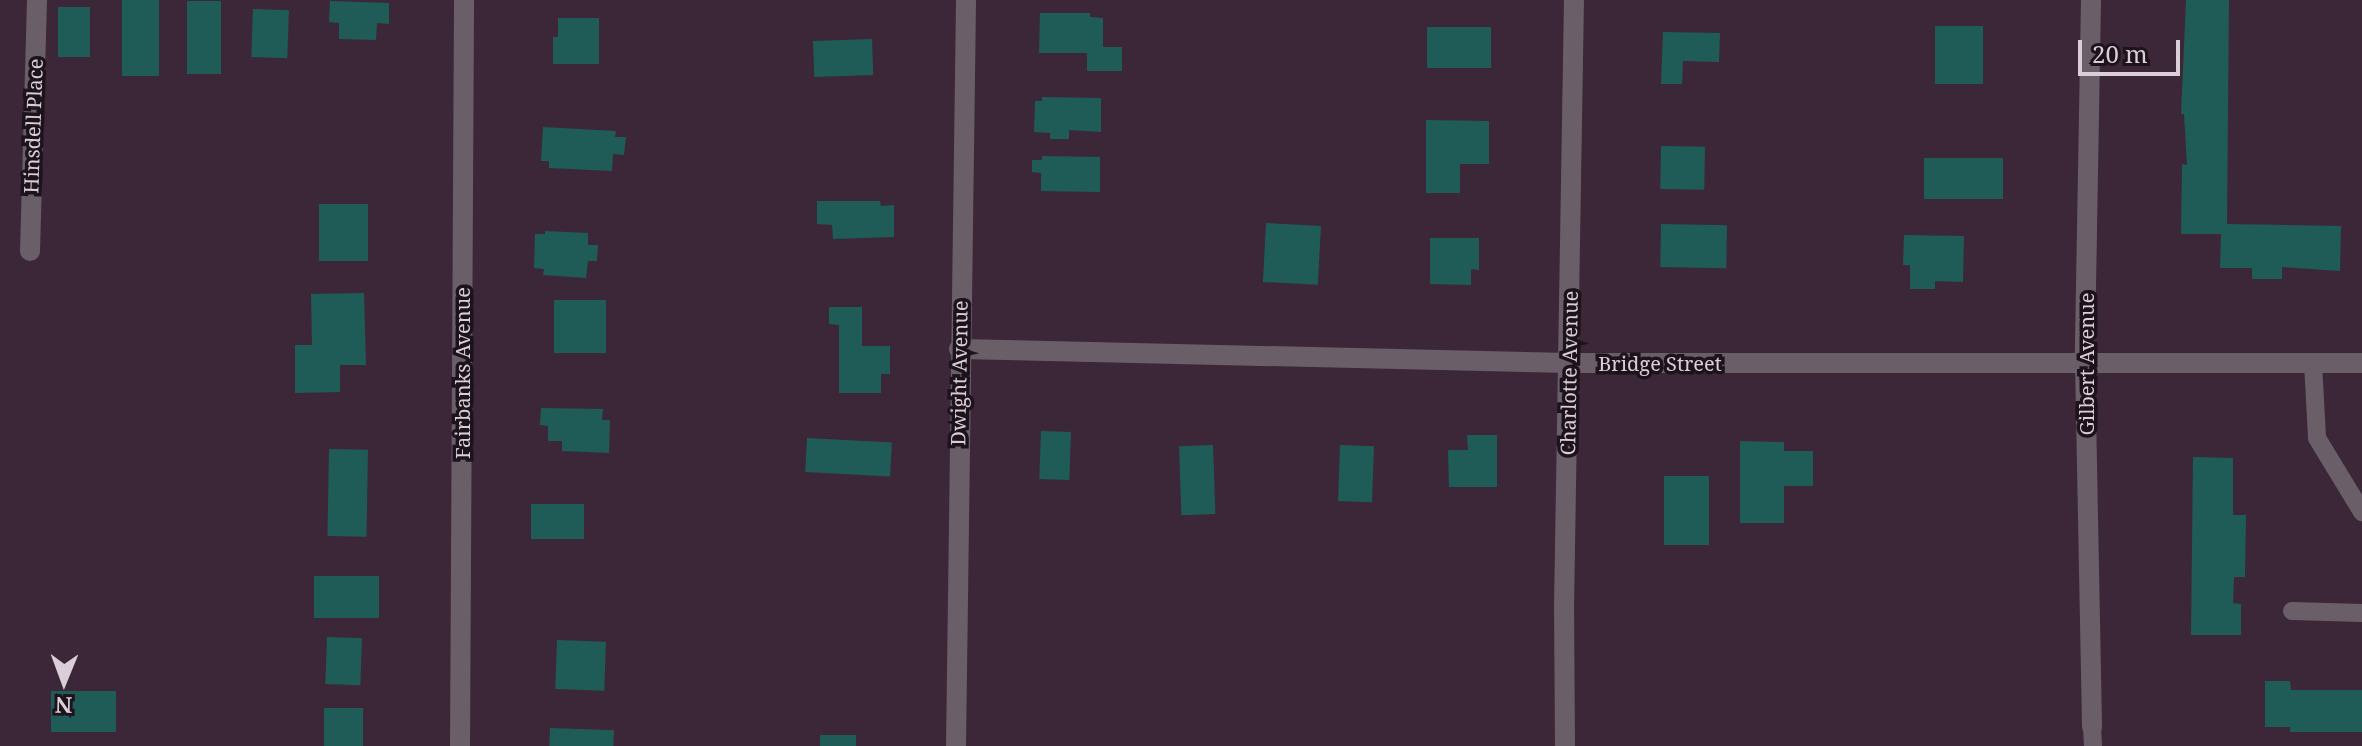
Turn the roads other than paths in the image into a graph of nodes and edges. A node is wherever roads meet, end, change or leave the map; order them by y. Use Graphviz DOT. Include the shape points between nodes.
graph roads {
  1 [pos="37,0"];
  2 [pos="464,0"];
  3 [pos="966,0"];
  4 [pos="1574,0"];
  5 [pos="2091,0"];
  6 [pos="30,251"];
  7 [pos="959,349"];
  8 [pos="2085,361"];
  9 [pos="1570,363"];
  10 [pos="2313,363"];
  11 [pos="2362,363"];
  12 [pos="2362,512"];
  13 [pos="2292,611"];
  14 [pos="2362,613"];
  15 [pos="2093,737"];
  16 [pos="460,746"];
  17 [pos="956,746"];
  18 [pos="1565,746"];
  1 -- 6 [label="street, Hinsdell Place"];
  2 -- 16 [label="street, Fairbanks Avenue"];
  3 -- 7 [label="street, Dwight Avenue"];
  4 -- 9 [label="street, Charlotte Avenue"];
  5 -- 8 [label="street, Gilbert Avenue"];
  7 -- 9 [label="street, Bridge Street"];
  7 -- 17 [label="street, Dwight Avenue"];
  8 -- 9 [label="street, Bridge Street"];
  8 -- 10 [label="street, Bridge Street"];
  8 -- 15 [label="street, Gilbert Avenue"];
  9 -- 18 [label="street, Charlotte Avenue"];
  10 -- 11 [label="street, Bridge Street"];
  10 -- 12 [label="lane" via="2317,438"];
  13 -- 14 [label="lane"];
}
